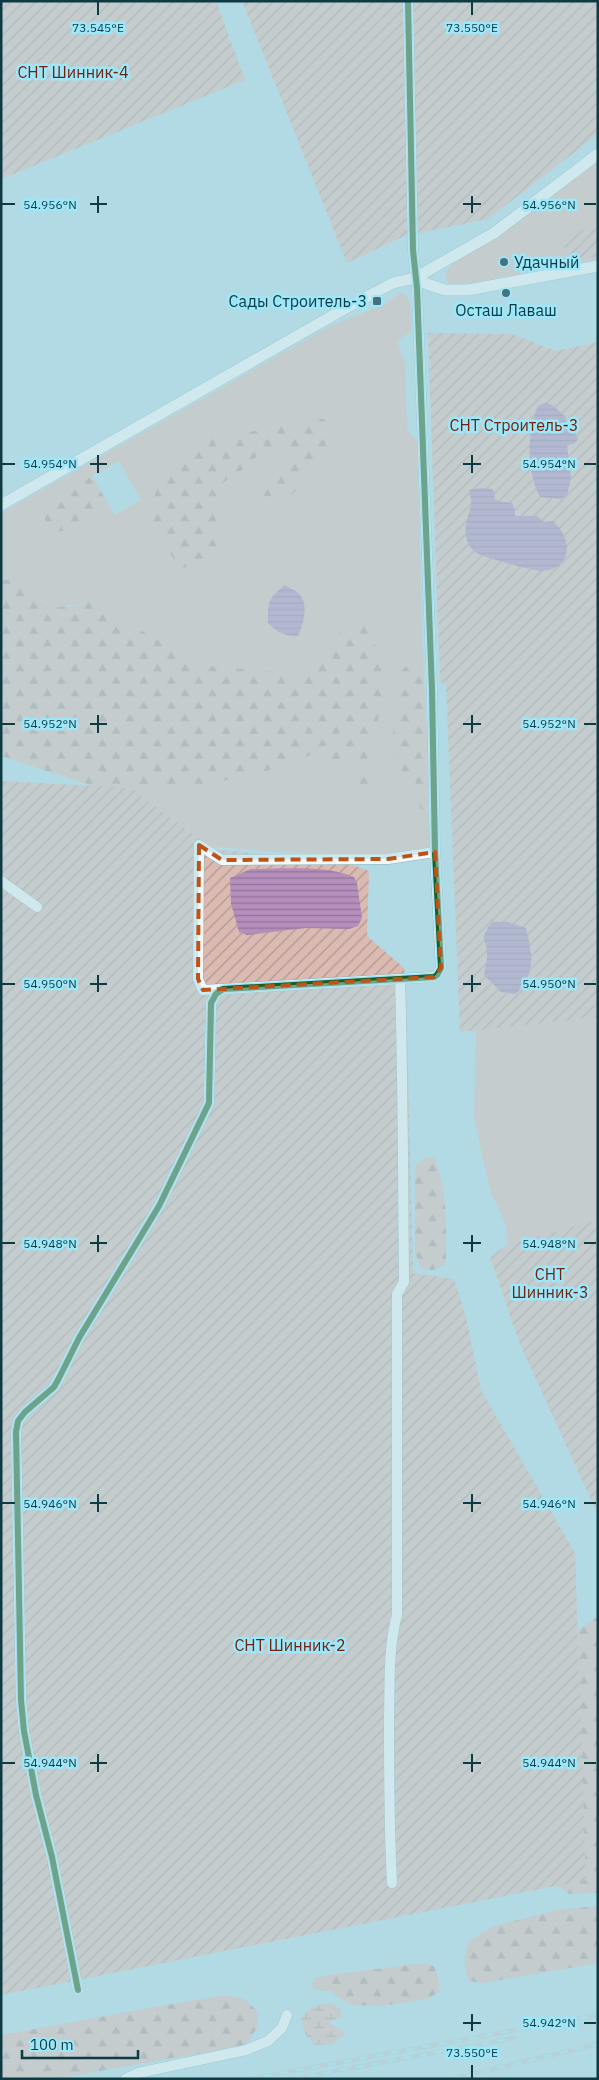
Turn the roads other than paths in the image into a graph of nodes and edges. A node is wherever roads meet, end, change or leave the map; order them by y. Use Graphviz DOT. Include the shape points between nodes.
graph roads {
  1 [pos="408,1"];
  2 [pos="598,154"];
  3 [pos="598,266"];
  4 [pos="415,278"];
  5 [pos="1,505"];
  6 [pos="435,852"];
  7 [pos="1,881"];
  8 [pos="37,907"];
  9 [pos="400,979"];
  10 [pos="223,989"];
  11 [pos="392,1883"];
  12 [pos="78,1990"];
  13 [pos="287,2014"];
  14 [pos="124,2079"];
  1 -- 4 [label="street"];
  2 -- 4 [label="street" via="494,234"];
  3 -- 4 [label="street" via="468,290 445,290"];
  4 -- 5 [label="street" via="393,283 346,308"];
  4 -- 6 [label="street" via="432,690"];
  6 -- 9 [label="street" via="441,968 434,977"];
  6 -- 10 [label="street" via="388,859 222,860 199,845 198,980 203,990"];
  7 -- 8 [label="street"];
  9 -- 10 [label="street"];
  9 -- 11 [label="street" via="404,1092 404,1282 397,1294 397,1615 392,1633 389,1792"];
  10 -- 12 [label="street" via="211,1003 209,1103 206,1110 159,1206 79,1338 59,1378 25,1412 18,1421 16,1432 24,1731"];
  13 -- 14 [label="street" via="282,2028 268,2041 246,2050 138,2073"];
}
